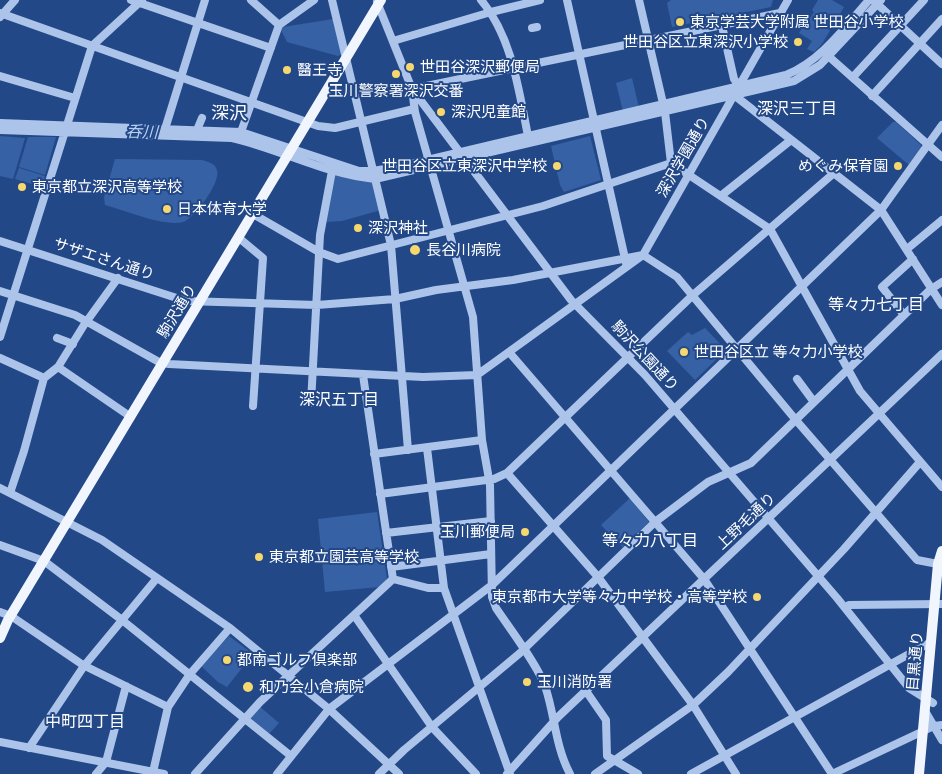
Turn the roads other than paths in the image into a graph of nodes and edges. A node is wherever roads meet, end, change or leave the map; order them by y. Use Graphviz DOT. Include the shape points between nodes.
graph roads {
  1 [pos="15,0"];
  2 [pos="130,0"];
  3 [pos="206,0"];
  4 [pos="252,0"];
  5 [pos="314,0"];
  6 [pos="332,0"];
  7 [pos="481,0"];
  8 [pos="540,0"];
  9 [pos="568,0"];
  10 [pos="639,0"];
  11 [pos="788,0"];
  12 [pos="924,0"];
  13 [pos="875,1"];
  14 [pos="141,2"];
  15 [pos="379,2"];
  16 [pos="491,12"];
  17 [pos="780,13"];
  18 [pos="0,15"];
  19 [pos="942,19"];
  20 [pos="198,23"];
  21 [pos="279,25"];
  22 [pos="722,26"];
  23 [pos="901,26"];
  24 [pos="648,40"];
  25 [pos="393,41"];
  26 [pos="920,44"];
  27 [pos="92,46"];
  28 [pos="270,48"];
  29 [pos="823,50"];
  30 [pos="580,56"];
  31 [pos="829,56"];
  32 [pos="346,61"];
  33 [pos="942,64"];
  34 [pos="512,68"];
  35 [pos="0,76"];
  36 [pos="853,77"];
  37 [pos="181,78"];
  38 [pos="739,86"];
  39 [pos="412,89"];
  40 [pos="734,95"];
  41 [pos="872,96"];
  42 [pos="75,98"];
  43 [pos="251,102"];
  44 [pos="663,103"];
  45 [pos="414,109"];
  46 [pos="665,112"];
  47 [pos="202,118"];
  48 [pos="361,122"];
  49 [pos="0,123"];
  50 [pos="308,123"];
  51 [pos="596,124"];
  52 [pos="942,125"];
  53 [pos="66,128"];
  54 [pos="165,128"];
  55 [pos="0,130"];
  56 [pos="197,130"];
  57 [pos="241,132"];
  58 [pos="528,140"];
  59 [pos="791,140"];
  60 [pos="928,145"];
  61 [pos="291,151"];
  62 [pos="462,155"];
  63 [pos="942,157"];
  64 [pos="671,163"];
  65 [pos="430,164"];
  66 [pos="332,170"];
  67 [pos="834,173"];
  68 [pos="689,174"];
  69 [pos="374,175"];
  70 [pos="610,184"];
  71 [pos="722,195"];
  72 [pos="881,210"];
  73 [pos="253,214"];
  74 [pos="507,215"];
  75 [pos="942,220"];
  76 [pos="770,229"];
  77 [pos="448,230"];
  78 [pos="239,238"];
  79 [pos="0,241"];
  80 [pos="391,245"];
  81 [pos="907,249"];
  82 [pos="28,250"];
  83 [pos="320,252"];
  84 [pos="643,255"];
  85 [pos="626,258"];
  86 [pos="913,259"];
  87 [pos="626,267"];
  88 [pos="550,272"];
  89 [pos="118,278"];
  90 [pos="942,282"];
  91 [pos="803,286"];
  92 [pos="466,287"];
  93 [pos="931,289"];
  94 [pos="0,291"];
  95 [pos="13,295"];
  96 [pos="693,295"];
  97 [pos="396,299"];
  98 [pos="200,301"];
  99 [pos="261,302"];
  100 [pos="575,304"];
  101 [pos="316,305"];
  102 [pos="942,305"];
  103 [pos="904,315"];
  104 [pos="87,322"];
  105 [pos="0,337"];
  106 [pos="57,338"];
  107 [pos="73,344"];
  108 [pos="737,349"];
  109 [pos="509,352"];
  110 [pos="942,354"];
  111 [pos="628,356"];
  112 [pos="0,358"];
  113 [pos="164,363"];
  114 [pos="58,367"];
  115 [pos="848,368"];
  116 [pos="256,369"];
  117 [pos="312,372"];
  118 [pos="363,375"];
  119 [pos="477,375"];
  120 [pos="402,376"];
  121 [pos="44,378"];
  122 [pos="797,379"];
  123 [pos="814,402"];
  124 [pos="310,404"];
  125 [pos="253,406"];
  126 [pos="675,409"];
  127 [pos="878,414"];
  128 [pos="131,417"];
  129 [pos="565,417"];
  130 [pos="795,419"];
  131 [pos="482,440"];
  132 [pos="427,448"];
  133 [pos="408,450"];
  134 [pos="374,454"];
  135 [pos="830,459"];
  136 [pos="920,462"];
  137 [pos="610,470"];
  138 [pos="507,472"];
  139 [pos="730,473"];
  140 [pos="490,480"];
  141 [pos="432,487"];
  142 [pos="942,487"];
  143 [pos="1,490"];
  144 [pos="10,493"];
  145 [pos="380,494"];
  146 [pos="876,512"];
  147 [pos="768,518"];
  148 [pos="491,521"];
  149 [pos="655,522"];
  150 [pos="67,523"];
  151 [pos="553,525"];
  152 [pos="436,527"];
  153 [pos="386,533"];
  154 [pos="0,545"];
  155 [pos="942,551"];
  156 [pos="491,554"];
  157 [pos="441,560"];
  158 [pos="44,561"];
  159 [pos="938,564"];
  160 [pos="391,567"];
  161 [pos="598,577"];
  162 [pos="819,577"];
  163 [pos="156,578"];
  164 [pos="393,579"];
  165 [pos="704,579"];
  166 [pos="492,585"];
  167 [pos="444,588"];
  168 [pos="940,604"];
  169 [pos="845,608"];
  170 [pos="0,612"];
  171 [pos="453,613"];
  172 [pos="11,616"];
  173 [pos="354,616"];
  174 [pos="122,620"];
  175 [pos="230,628"];
  176 [pos="643,637"];
  177 [pos="0,638"];
  178 [pos="931,642"];
  179 [pos="750,649"];
  180 [pos="523,650"];
  181 [pos="388,664"];
  182 [pos="891,664"];
  183 [pos="84,666"];
  184 [pos="190,674"];
  185 [pos="288,675"];
  186 [pos="126,686"];
  187 [pos="480,687"];
  188 [pos="586,691"];
  189 [pos="929,701"];
  190 [pos="693,705"];
  191 [pos="168,707"];
  192 [pos="329,709"];
  193 [pos="794,717"];
  194 [pos="244,718"];
  195 [pos="553,722"];
  196 [pos="932,726"];
  197 [pos="432,727"];
  198 [pos="942,740"];
  199 [pos="0,742"];
  200 [pos="29,748"];
  201 [pos="291,756"];
  202 [pos="724,756"];
  203 [pos="615,760"];
  204 [pos="106,762"];
  205 [pos="388,764"];
  206 [pos="154,772"];
  207 [pos="509,773"];
  208 [pos="96,774"];
  209 [pos="164,774"];
  210 [pos="195,774"];
  211 [pos="277,774"];
  212 [pos="379,774"];
  213 [pos="398,774"];
  214 [pos="476,774"];
  215 [pos="570,774"];
  216 [pos="595,774"];
  217 [pos="638,774"];
  218 [pos="691,774"];
  219 [pos="736,774"];
  220 [pos="832,774"];
  221 [pos="919,774"];
  222 [pos="926,774"];
  1 -- 18 [label="street"];
  2 -- 14 [label="street"];
  3 -- 20 [label="street"];
  4 -- 21 [label="street"];
  5 -- 21 [label="street"];
  6 -- 32 [label="street"];
  7 -- 16 [label="street"];
  8 -- 16 [label="street"];
  9 -- 30 [label="street"];
  10 -- 24 [label="street"];
  11 -- 17 [label="street, 深沢学園通り"];
  12 -- 23 [label="street"];
  13 -- 23 [label="street"];
  13 -- 29 [label="street"];
  13 -- 31 [label="street"];
  14 -- 20 [label="street"];
  14 -- 27 [label="street"];
  15 -- 25 [label="street, 駒沢公園通り"];
  15 -- 32 [label="main road, 駒沢通り"];
  16 -- 25 [label="street"];
  16 -- 34 [label="street" via="508,47"];
  17 -- 22 [label="street"];
  17 -- 38 [label="street, 深沢学園通り"];
  18 -- 27 [label="street"];
  19 -- 26 [label="street"];
  20 -- 28 [label="street"];
  20 -- 37 [label="street"];
  21 -- 28 [label="street"];
  22 -- 24 [label="street"];
  22 -- 38 [label="street" via="734,79"];
  23 -- 26 [label="street"];
  23 -- 36 [label="street"];
  24 -- 30 [label="street"];
  24 -- 44 [label="street"];
  25 -- 39 [label="street, 駒沢公園通り"];
  26 -- 33 [label="street"];
  26 -- 41 [label="street"];
  27 -- 37 [label="street"];
  27 -- 42 [label="street"];
  28 -- 43 [label="street"];
  29 -- 31 [label="street"];
  29 -- 38 [label="street" via="798,70"];
  30 -- 34 [label="street"];
  30 -- 51 [label="street"];
  31 -- 36 [label="street"];
  31 -- 40 [label="street" via="814,70 794,81"];
  32 -- 48 [label="street"];
  32 -- 50 [label="main road, 駒沢通り"];
  34 -- 39 [label="street"];
  34 -- 58 [label="street"];
  35 -- 42 [label="street"];
  36 -- 41 [label="street"];
  37 -- 43 [label="street"];
  37 -- 54 [label="street"];
  38 -- 40 [label="street, 深沢学園通り"];
  38 -- 44 [label="street"];
  39 -- 45 [label="street"];
  39 -- 62 [label="street, 駒沢公園通り"];
  40 -- 46 [label="street"];
  40 -- 59 [label="street"];
  40 -- 68 [label="street, 深沢学園通り"];
  41 -- 60 [label="street"];
  42 -- 53 [label="street"];
  43 -- 50 [label="street"];
  43 -- 57 [label="street"];
  44 -- 46 [label="street"];
  44 -- 51 [label="street"];
  45 -- 48 [label="street"];
  45 -- 65 [label="street"];
  46 -- 51 [label="street"];
  46 -- 64 [label="street"];
  47 -- 56 [label="street"];
  48 -- 50 [label="street" via="335,128"];
  48 -- 69 [label="street"];
  49 -- 53 [label="street"];
  50 -- 61 [label="main road, 駒沢通り"];
  51 -- 58 [label="street"];
  51 -- 70 [label="street"];
  52 -- 60 [label="street"];
  53 -- 54 [label="street"];
  53 -- 55 [label="street"];
  53 -- 61 [label="street" via="232,138"];
  53 -- 82 [label="street"];
  54 -- 56 [label="street"];
  56 -- 57 [label="street"];
  57 -- 61 [label="street"];
  58 -- 62 [label="street"];
  59 -- 67 [label="street"];
  59 -- 71 [label="street"];
  60 -- 63 [label="street"];
  60 -- 72 [label="street"];
  61 -- 66 [label="street"];
  61 -- 69 [label="street"];
  61 -- 73 [label="main road, 駒沢通り"];
  62 -- 65 [label="street"];
  62 -- 74 [label="street, 駒沢公園通り"];
  64 -- 68 [label="street"];
  64 -- 70 [label="street"];
  65 -- 69 [label="street"];
  65 -- 77 [label="street"];
  66 -- 69 [label="street" via="356,177"];
  66 -- 83 [label="street"];
  67 -- 72 [label="street"];
  67 -- 76 [label="street"];
  68 -- 71 [label="street"];
  68 -- 84 [label="street, 深沢学園通り"];
  69 -- 80 [label="street"];
  70 -- 74 [label="street"];
  70 -- 85 [label="street"];
  71 -- 76 [label="street"];
  72 -- 81 [label="street"];
  72 -- 91 [label="street"];
  73 -- 78 [label="main road, 駒沢通り"];
  73 -- 83 [label="street"];
  74 -- 77 [label="street"];
  74 -- 88 [label="street, 駒沢公園通り"];
  75 -- 81 [label="street"];
  76 -- 91 [label="street"];
  76 -- 96 [label="street"];
  77 -- 80 [label="street"];
  77 -- 92 [label="street"];
  78 -- 98 [label="main road, 駒沢通り"];
  78 -- 99 [label="street" via="263,258"];
  79 -- 82 [label="street, サザエさん通り"];
  80 -- 83 [label="street" via="338,259"];
  80 -- 97 [label="street"];
  81 -- 86 [label="street"];
  82 -- 89 [label="street, サザエさん通り"];
  82 -- 95 [label="street"];
  83 -- 101 [label="street"];
  84 -- 85 [label="street, サザエさん通り"];
  84 -- 87 [label="street, 深沢学園通り"];
  84 -- 96 [label="street" via="677,277"];
  85 -- 87 [label="street"];
  85 -- 88 [label="street, サザエさん通り"];
  86 -- 93 [label="street"];
  86 -- 103 [label="street" via="882,287"];
  87 -- 100 [label="street, 深沢学園通り"];
  88 -- 92 [label="street, サザエさん通り"];
  88 -- 100 [label="street, 駒沢公園通り"];
  89 -- 98 [label="street, サザエさん通り" via="186,300"];
  89 -- 104 [label="street"];
  90 -- 93 [label="street"];
  91 -- 108 [label="street"];
  91 -- 115 [label="street"];
  92 -- 97 [label="street, サザエさん通り"];
  92 -- 119 [label="street" via="473,317"];
  93 -- 102 [label="street"];
  93 -- 103 [label="street"];
  94 -- 95 [label="street"];
  95 -- 104 [label="street"];
  95 -- 105 [label="street"];
  96 -- 108 [label="street"];
  96 -- 111 [label="street"];
  97 -- 101 [label="street, サザエさん通り"];
  97 -- 120 [label="street"];
  98 -- 99 [label="street, サザエさん通り"];
  98 -- 113 [label="main road, 駒沢通り"];
  99 -- 101 [label="street, サザエさん通り"];
  99 -- 116 [label="street"];
  100 -- 109 [label="street, 深沢学園通り"];
  100 -- 111 [label="street, 駒沢公園通り"];
  101 -- 117 [label="street"];
  103 -- 115 [label="street"];
  104 -- 107 [label="street"];
  104 -- 113 [label="street"];
  106 -- 107 [label="street"];
  107 -- 114 [label="street"];
  108 -- 126 [label="street"];
  108 -- 130 [label="street"];
  109 -- 119 [label="street, 深沢学園通り"];
  109 -- 129 [label="street"];
  110 -- 127 [label="street, 上野毛通り"];
  111 -- 126 [label="street, 駒沢公園通り"];
  111 -- 129 [label="street"];
  112 -- 121 [label="street"];
  113 -- 116 [label="street"];
  113 -- 128 [label="main road, 駒沢通り"];
  114 -- 121 [label="street"];
  114 -- 128 [label="street"];
  115 -- 123 [label="street"];
  115 -- 127 [label="street" via="860,391"];
  116 -- 117 [label="street"];
  116 -- 125 [label="street"];
  117 -- 118 [label="street"];
  117 -- 124 [label="street"];
  118 -- 120 [label="street"];
  118 -- 134 [label="street"];
  119 -- 120 [label="street"];
  119 -- 131 [label="street"];
  120 -- 133 [label="street"];
  121 -- 144 [label="street"];
  122 -- 123 [label="street"];
  123 -- 130 [label="street"];
  126 -- 137 [label="street"];
  126 -- 139 [label="street, 駒沢公園通り"];
  127 -- 135 [label="street, 上野毛通り"];
  127 -- 136 [label="street"];
  128 -- 150 [label="main road, 駒沢通り"];
  129 -- 137 [label="street"];
  129 -- 138 [label="street"];
  130 -- 135 [label="street"];
  130 -- 139 [label="street" via="751,463"];
  131 -- 132 [label="street"];
  131 -- 140 [label="street"];
  132 -- 133 [label="street"];
  132 -- 141 [label="street"];
  133 -- 134 [label="street"];
  134 -- 145 [label="street"];
  135 -- 146 [label="street"];
  135 -- 147 [label="street, 上野毛通り"];
  136 -- 142 [label="street"];
  136 -- 146 [label="street"];
  137 -- 149 [label="street"];
  137 -- 151 [label="street"];
  138 -- 140 [label="street"];
  138 -- 151 [label="street"];
  139 -- 147 [label="street, 駒沢公園通り"];
  139 -- 149 [label="street" via="708,482"];
  140 -- 141 [label="street"];
  140 -- 148 [label="street"];
  141 -- 145 [label="street"];
  141 -- 152 [label="street"];
  143 -- 144 [label="street"];
  144 -- 150 [label="street"];
  145 -- 153 [label="street"];
  146 -- 159 [label="street" via="917,560"];
  146 -- 162 [label="street"];
  147 -- 162 [label="street, 駒沢公園通り"];
  147 -- 165 [label="street, 上野毛通り"];
  148 -- 152 [label="street"];
  148 -- 156 [label="street"];
  149 -- 161 [label="street"];
  149 -- 165 [label="street"];
  150 -- 158 [label="main road, 駒沢通り"];
  150 -- 163 [label="street" via="102,540"];
  151 -- 161 [label="street"];
  151 -- 166 [label="street"];
  152 -- 153 [label="street"];
  152 -- 157 [label="street"];
  153 -- 160 [label="street"];
  154 -- 158 [label="street"];
  155 -- 159 [label="main road, 目黒通り"];
  156 -- 157 [label="street"];
  156 -- 166 [label="street"];
  157 -- 160 [label="street"];
  157 -- 167 [label="street"];
  158 -- 172 [label="main road, 駒沢通り"];
  158 -- 174 [label="street"];
  159 -- 168 [label="main road, 目黒通り"];
  160 -- 164 [label="street"];
  161 -- 176 [label="street"];
  161 -- 180 [label="street"];
  162 -- 169 [label="street, 駒沢公園通り"];
  162 -- 179 [label="street"];
  163 -- 174 [label="street"];
  163 -- 175 [label="street"];
  164 -- 167 [label="street" via="428,588"];
  164 -- 173 [label="street"];
  165 -- 176 [label="street, 上野毛通り"];
  165 -- 179 [label="street"];
  166 -- 171 [label="street"];
  166 -- 180 [label="street" via="495,605"];
  167 -- 171 [label="street"];
  168 -- 169 [label="street" via="849,605"];
  168 -- 178 [label="main road, 目黒通り"];
  168 -- 189 [label="main road, 目黒通り"];
  169 -- 182 [label="street, 駒沢公園通り"];
  170 -- 172 [label="street"];
  171 -- 181 [label="street"];
  171 -- 187 [label="street"];
  172 -- 177 [label="main road, 駒沢通り"];
  172 -- 183 [label="street"];
  173 -- 181 [label="street"];
  173 -- 185 [label="street"];
  174 -- 183 [label="street"];
  174 -- 184 [label="street"];
  175 -- 184 [label="street"];
  175 -- 185 [label="street"];
  176 -- 188 [label="street, 上野毛通り"];
  176 -- 190 [label="street"];
  178 -- 182 [label="street"];
  178 -- 189 [label="main road, 目黒通り"];
  179 -- 190 [label="street"];
  179 -- 193 [label="street"];
  180 -- 187 [label="street"];
  180 -- 195 [label="street" via="544,686"];
  181 -- 192 [label="street"];
  181 -- 197 [label="street"];
  182 -- 189 [label="street, 駒沢公園通り" via="911,690"];
  182 -- 193 [label="street"];
  183 -- 186 [label="street"];
  183 -- 200 [label="street"];
  184 -- 191 [label="street"];
  184 -- 194 [label="street"];
  185 -- 192 [label="street"];
  185 -- 194 [label="street"];
  186 -- 191 [label="street"];
  186 -- 204 [label="street"];
  187 -- 197 [label="street"];
  187 -- 207 [label="street"];
  188 -- 195 [label="street, 上野毛通り"];
  188 -- 203 [label="street" via="606,720 607,756"];
  189 -- 196 [label="main road, 目黒通り"];
  189 -- 196 [label="main road, 目黒通り" via="925,711"];
  190 -- 202 [label="street"];
  190 -- 203 [label="street"];
  191 -- 206 [label="street"];
  192 -- 201 [label="street"];
  192 -- 205 [label="street"];
  193 -- 202 [label="street"];
  193 -- 220 [label="street"];
  194 -- 201 [label="street"];
  194 -- 210 [label="street"];
  195 -- 207 [label="street, 上野毛通り"];
  195 -- 215 [label="street"];
  196 -- 198 [label="street"];
  196 -- 220 [label="street"];
  196 -- 221 [label="main road, 目黒通り"];
  196 -- 222 [label="main road, 目黒通り"];
  197 -- 205 [label="street"];
  197 -- 214 [label="street"];
  199 -- 200 [label="street"];
  200 -- 204 [label="street"];
  201 -- 211 [label="street"];
  202 -- 218 [label="street"];
  202 -- 219 [label="street"];
  203 -- 216 [label="street"];
  203 -- 217 [label="street"];
  204 -- 206 [label="street"];
  204 -- 208 [label="street"];
  205 -- 212 [label="street"];
  205 -- 213 [label="street"];
  206 -- 209 [label="street"];
}
